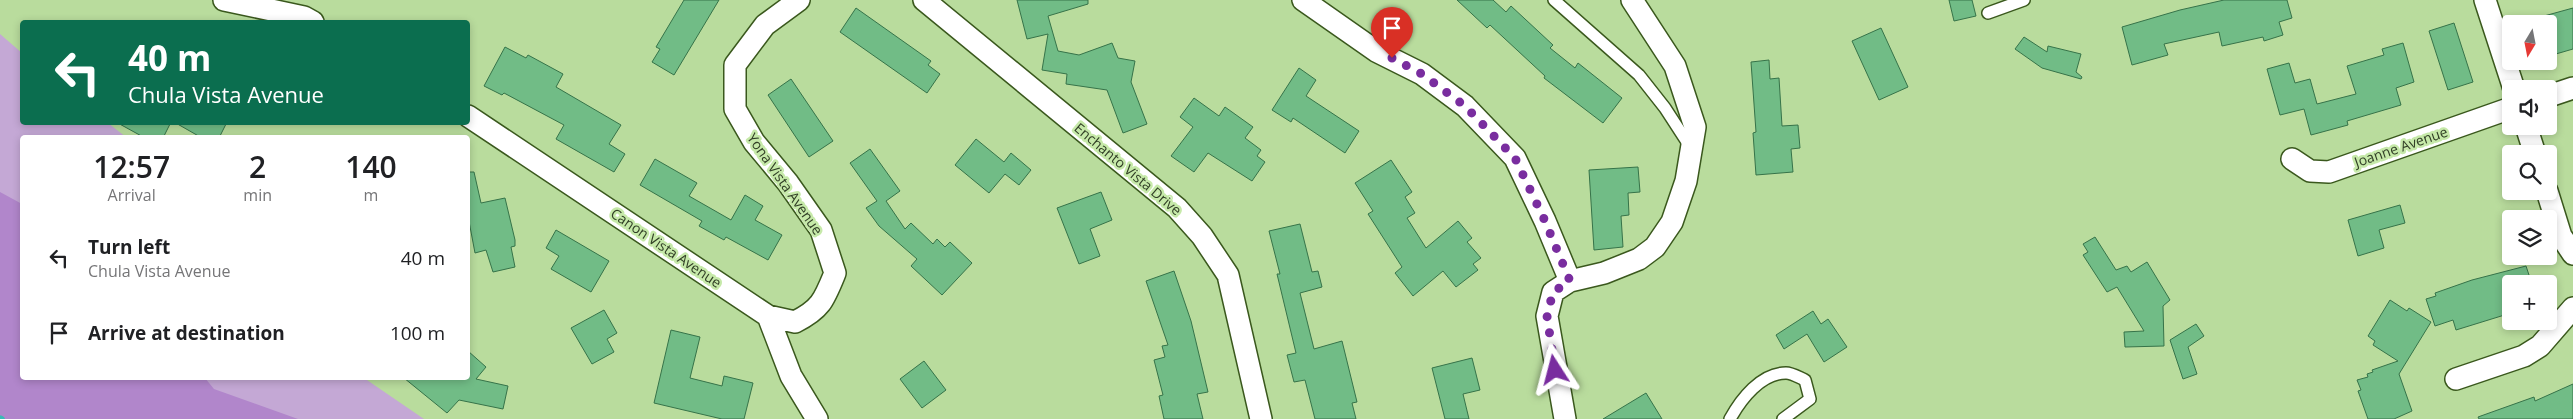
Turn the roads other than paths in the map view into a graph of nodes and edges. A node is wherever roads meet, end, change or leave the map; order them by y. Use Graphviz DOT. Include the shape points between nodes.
graph roads {
  1 [pos="224,0"];
  2 [pos="799,0"];
  3 [pos="924,0"];
  4 [pos="1303,0"];
  5 [pos="1554,0"];
  6 [pos="1632,0"];
  7 [pos="2024,0"];
  8 [pos="2485,0"];
  9 [pos="1988,13"];
  10 [pos="309,20"];
  11 [pos="2511,80"];
  12 [pos="2573,88"];
  13 [pos="2557,93"];
  14 [pos="2502,111"];
  15 [pos="470,117"];
  16 [pos="1692,149"];
  17 [pos="2292,159"];
  18 [pos="2550,200"];
  19 [pos="2573,254"];
  20 [pos="1570,281"];
  21 [pos="2573,308"];
  22 [pos="768,316"];
  23 [pos="2456,379"];
  24 [pos="816,419"];
  25 [pos="1260,419"];
  26 [pos="1565,419"];
  27 [pos="1730,419"];
  28 [pos="1783,419"];
  1 -- 10 [label="street"];
  2 -- 22 [label="street, Yona Vista Avenue" via="765,25 735,65 735,109 754,142 821,230 835,274 823,302 812,313 795,322"];
  3 -- 25 [label="street, Enchanto Vista Drive" via="1176,208 1202,236 1228,276"];
  4 -- 20 [label="street" via="1376,50 1422,74 1465,106 1515,158"];
  5 -- 16 [label="lane" via="1639,75"];
  6 -- 16 [label="street" via="1675,66 1696,126"];
  7 -- 9 [label="lane"];
  8 -- 11 [label="street"];
  12 -- 13 [label="street"];
  14 -- 17 [label="street, Joanne Avenue" via="2329,172 2310,171"];
  15 -- 22 [label="street, Canon Vista Avenue"];
  16 -- 20 [label="street" via="1686,181 1672,222 1655,247 1639,260"];
  18 -- 19 [label="street" via="2561,236"];
  20 -- 26 [label="street" via="1553,292 1547,316"];
  21 -- 23 [label="street" via="2540,346 2524,356"];
  22 -- 24 [label="street" via="790,376"];
  27 -- 28 [label="lane" via="1740,401 1765,379 1787,373 1805,380 1810,399"];
}
